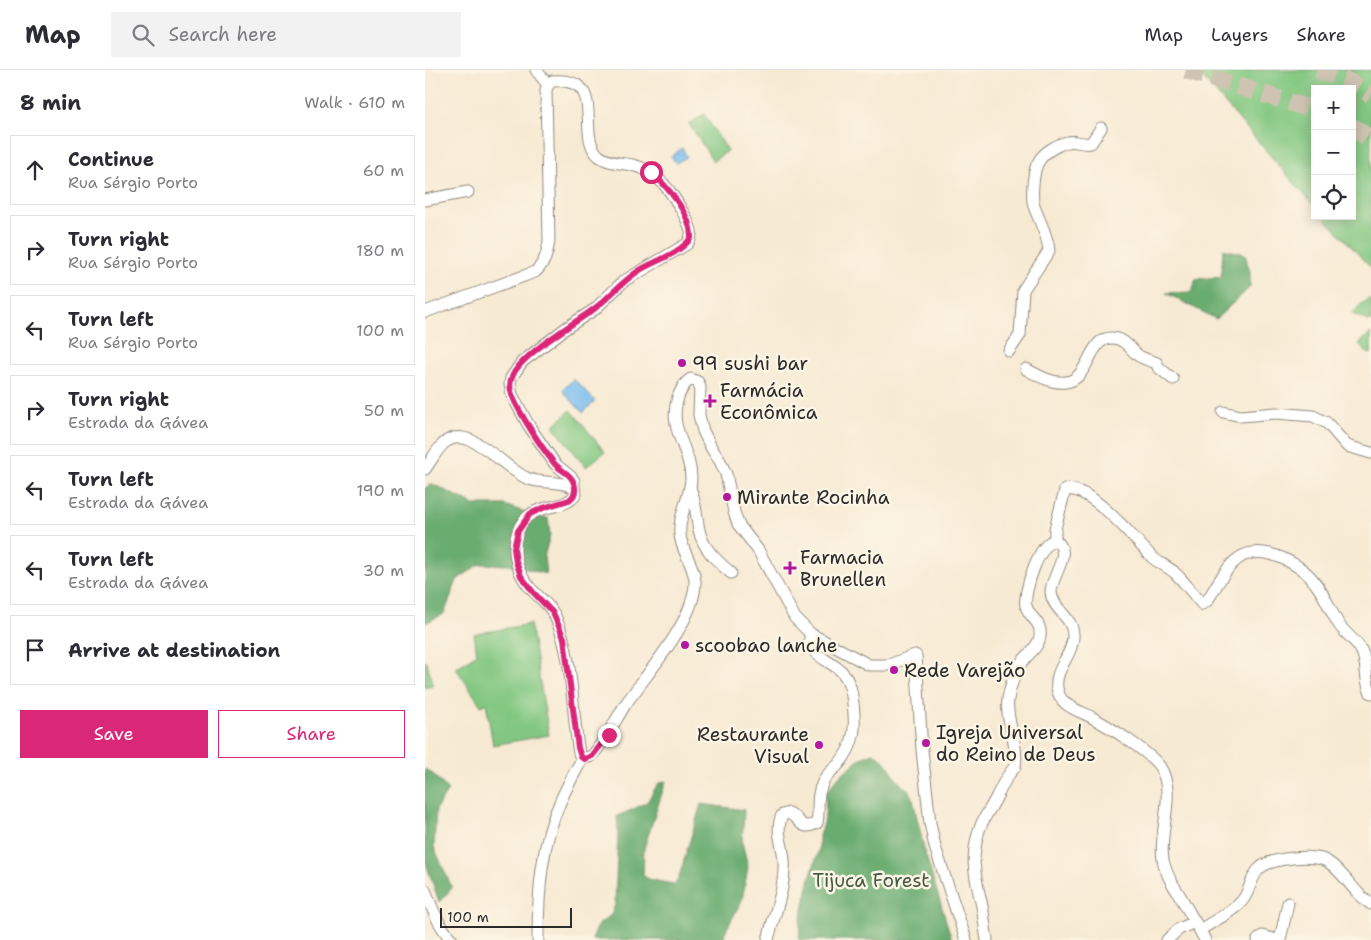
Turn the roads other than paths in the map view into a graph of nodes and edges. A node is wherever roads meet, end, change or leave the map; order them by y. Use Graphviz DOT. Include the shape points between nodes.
graph roads {
  1 [pos="536,70"];
  2 [pos="548,85"];
  3 [pos="1101,128"];
  4 [pos="468,192"];
  5 [pos="425,200"];
  6 [pos="425,312"];
  7 [pos="1009,351"];
  8 [pos="1026,369"];
  9 [pos="1173,379"];
  10 [pos="1223,412"];
  11 [pos="1371,453"];
  12 [pos="425,469"];
  13 [pos="574,488"];
  14 [pos="690,488"];
  15 [pos="1055,540"];
  16 [pos="731,573"];
  17 [pos="811,634"];
  18 [pos="1371,693"];
  19 [pos="582,759"];
  20 [pos="425,890"];
  21 [pos="1288,903"];
  22 [pos="1371,904"];
  23 [pos="1200,930"];
  24 [pos="451,940"];
  25 [pos="538,940"];
  26 [pos="768,940"];
  27 [pos="965,940"];
  28 [pos="987,940"];
  29 [pos="1167,940"];
  30 [pos="1258,940"];
  31 [pos="1279,940"];
  1 -- 2 [label="street"];
  2 -- 6 [label="street" via="549,241 541,266 535,272"];
  2 -- 13 [label="street" via="560,80 580,86 587,101 589,138 593,150 611,162 638,166 651,172 667,186 691,233 687,244 624,281 595,309 522,362 511,378 512,395 529,426 555,464 574,481"];
  3 -- 7 [label="street" via="1091,143 1067,142 1051,150 1037,163 1033,205 1049,250 1023,290 1020,335"];
  4 -- 5 [label="street"];
  8 -- 9 [label="street" via="1055,381 1069,382 1081,374 1098,344 1114,338 1121,340 1140,357 1157,363"];
  10 -- 11 [label="street" via="1241,416 1276,413 1313,416 1327,423 1347,446"];
  12 -- 13 [label="street" via="444,443 459,437 473,441 530,479"];
  13 -- 19 [label="street" via="575,494 569,500 530,514 518,531 514,548 521,576 553,613 564,638"];
  14 -- 16 [label="street" via="707,550"];
  14 -- 17 [label="street" via="689,465 675,416 682,387 691,379 700,386 699,415 703,431 726,474 738,524 758,550 795,618"];
  14 -- 19 [label="street" via="679,533 695,582 687,614 676,635 624,707 609,735 592,756"];
  15 -- 18 [label="street" via="1065,490 1070,488 1092,499 1115,518 1153,558 1174,572 1202,604 1227,569 1248,553 1264,552 1289,561 1315,582 1338,623 1360,648"];
  15 -- 23 [label="street" via="1063,553 1053,582 1052,596 1073,633 1073,643 1057,680 1059,694 1071,708 1092,717 1143,751 1159,766 1166,790 1164,864 1170,881"];
  15 -- 28 [label="street" via="1047,543 1038,557 1026,596 1027,609 1039,624 1041,633 1039,642 1016,672 1008,701 1016,750 1015,767 1006,775 978,833 975,848 973,865"];
  17 -- 26 [label="street" via="811,649 842,672 848,682 855,732 851,745 823,780 817,800 817,823 805,826 789,813 782,815 779,821 783,880"];
  17 -- 27 [label="street" via="869,665 889,665 917,656 930,823"];
  19 -- 25 [label="street" via="560,801 545,851"];
  20 -- 24 [label="street" via="433,913"];
  21 -- 31 [label="street"];
  22 -- 23 [label="street" via="1360,897 1325,860 1313,857 1276,861 1258,870 1241,903"];
  23 -- 29 [label="street" via="1179,929"];
  30 -- 31 [label="street" via="1262,936"];
}
